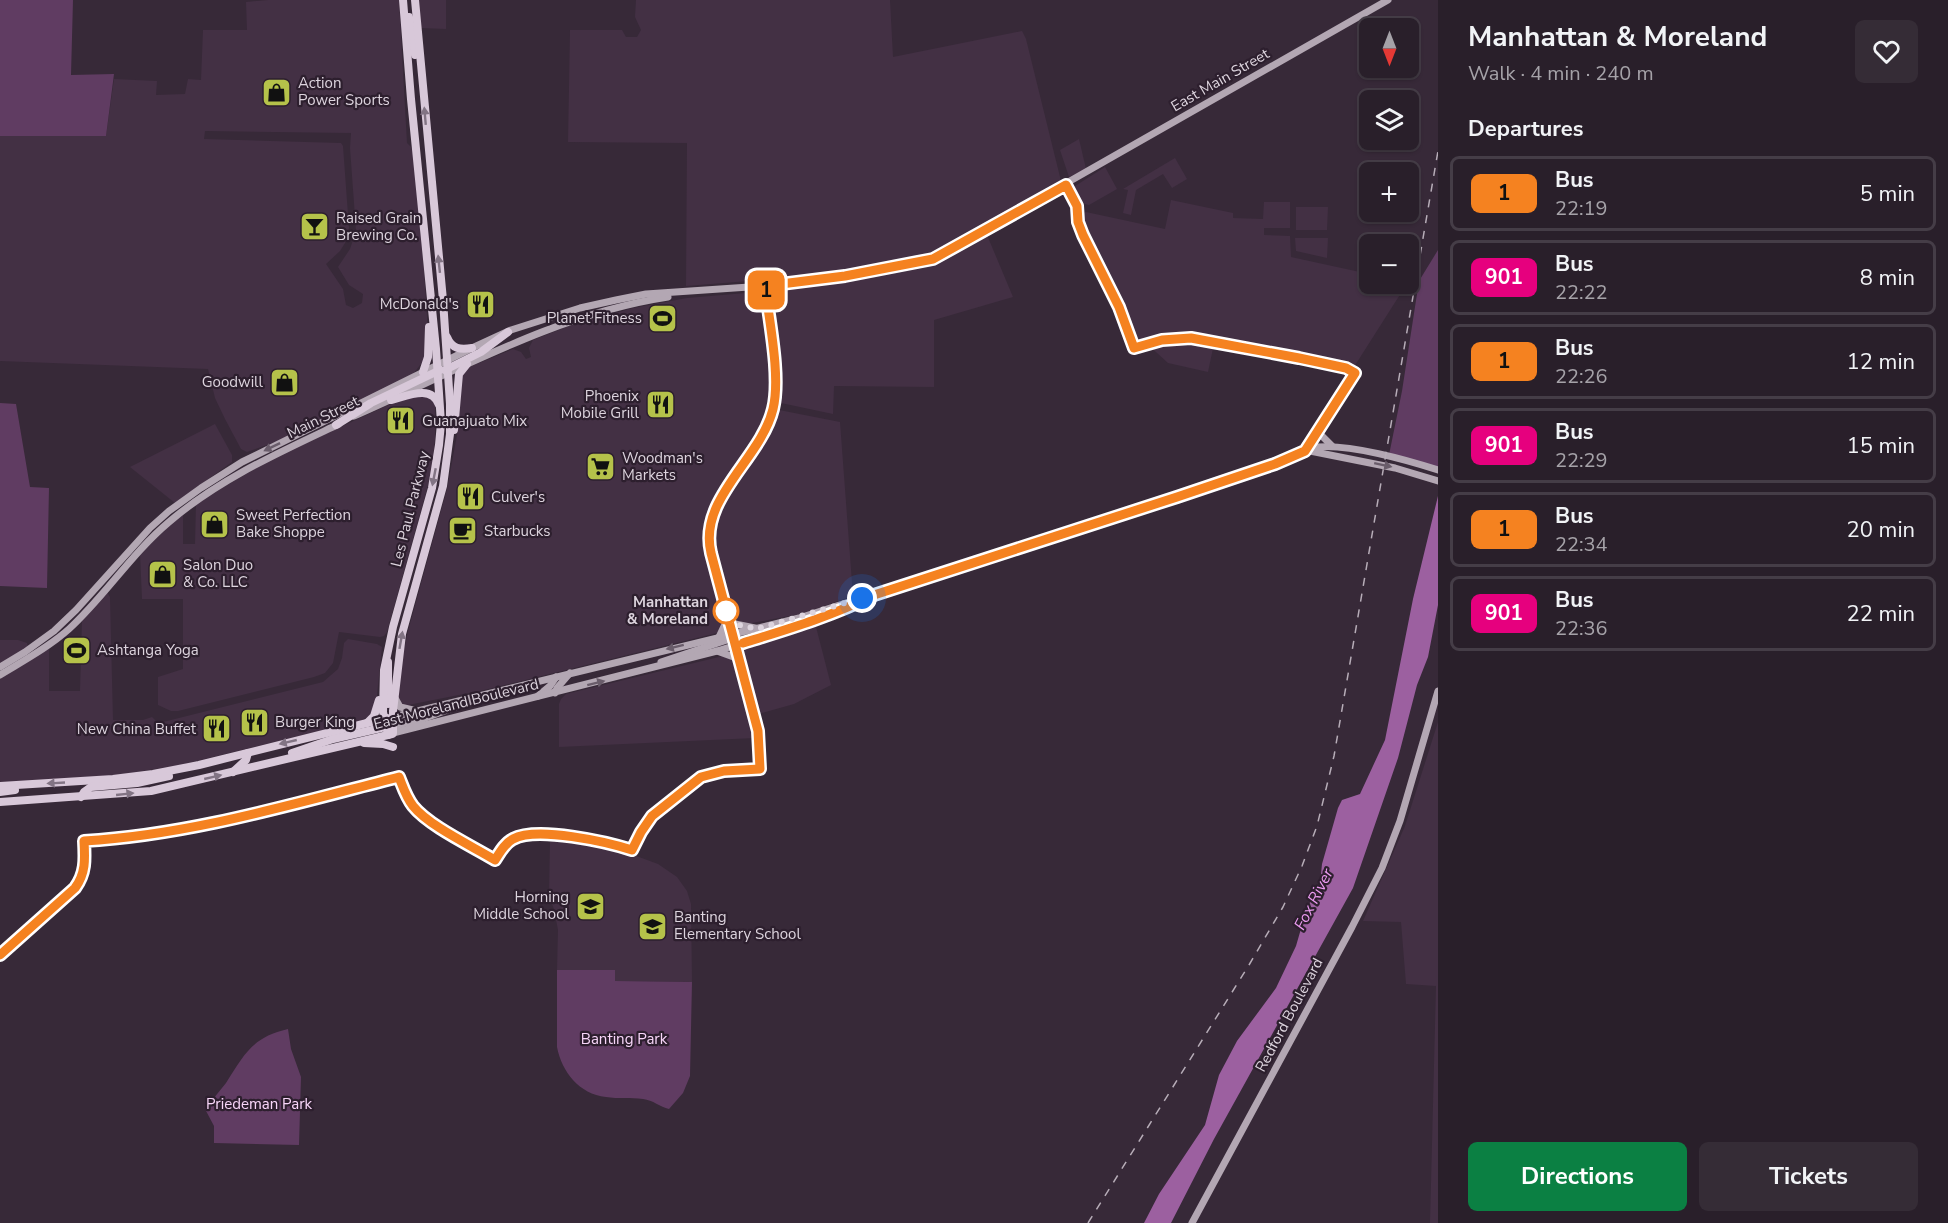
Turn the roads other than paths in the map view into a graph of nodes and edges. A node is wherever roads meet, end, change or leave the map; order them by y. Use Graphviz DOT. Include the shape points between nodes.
graph roads {
  1 [pos="405,0"];
  2 [pos="415,0"];
  3 [pos="1388,0"];
  4 [pos="422,86"];
  5 [pos="414,133"];
  6 [pos="1066,185"];
  7 [pos="436,237"];
  8 [pos="429,274"];
  9 [pos="717,289"];
  10 [pos="511,331"];
  11 [pos="446,334"];
  12 [pos="530,336"];
  13 [pos="472,348"];
  14 [pos="484,356"];
  15 [pos="467,364"];
  16 [pos="443,370"];
  17 [pos="423,372"];
  18 [pos="391,400"];
  19 [pos="440,410"];
  20 [pos="336,425"];
  21 [pos="1318,432"];
  22 [pos="449,441"];
  23 [pos="1332,446"];
  24 [pos="1305,451"];
  25 [pos="1361,452"];
  26 [pos="1359,460"];
  27 [pos="1438,470"];
  28 [pos="1438,479"];
  29 [pos="201,488"];
  30 [pos="429,501"];
  31 [pos="183,511"];
  32 [pos="417,542"];
  33 [pos="427,543"];
  34 [pos="412,594"];
  35 [pos="874,595"];
  36 [pos="93,598"];
  37 [pos="765,627"];
  38 [pos="757,629"];
  39 [pos="57,634"];
  40 [pos="732,634"];
  41 [pos="719,637"];
  42 [pos="763,637"];
  43 [pos="717,651"];
  44 [pos="387,655"];
  45 [pos="739,659"];
  46 [pos="0,667"];
  47 [pos="570,673"];
  48 [pos="636,673"];
  49 [pos="0,675"];
  50 [pos="556,677"];
  51 [pos="382,682"];
  52 [pos="1438,691"];
  53 [pos="555,693"];
  54 [pos="488,694"];
  55 [pos="394,698"];
  56 [pos="536,698"];
  57 [pos="415,711"];
  58 [pos="366,724"];
  59 [pos="390,725"];
  60 [pos="357,742"];
  61 [pos="393,747"];
  62 [pos="248,753"];
  63 [pos="199,765"];
  64 [pos="265,765"];
  65 [pos="232,773"];
  66 [pos="34,784"];
  67 [pos="0,786"];
  68 [pos="0,792"];
  69 [pos="81,797"];
  70 [pos="0,802"];
  71 [pos="1192,1223"];
  1 -- 4 [label="main road"];
  1 -- 5 [label="main road, Les Paul Parkway"];
  2 -- 4 [label="main road, Les Paul Parkway"];
  3 -- 6 [label="main road, East Main Street"];
  7 -- 4 [label="main road, Les Paul Parkway, one-way"];
  5 -- 7 [label="main road" via="422,138"];
  5 -- 8 [label="main road, Les Paul Parkway"];
  6 -- 9 [label="main road, Main Street" via="933,259 816,280"];
  11 -- 7 [label="main road, Les Paul Parkway, one-way"];
  8 -- 16 [label="main road, Les Paul Parkway"];
  8 -- 17 [label="main road" via="429,342"];
  9 -- 10 [label="main road, Main Street" via="616,300"];
  9 -- 12 [label="main road, Main Street" via="637,302"];
  10 -- 12 [label="main road"];
  10 -- 13 [label="main road, Main Street"];
  10 -- 14 [label="main road" via="513,338"];
  10 -- 16 [label="main road" via="481,352"];
  11 -- 13 [label="main road" via="455,348"];
  11 -- 16 [label="main road, Les Paul Parkway"];
  12 -- 14 [label="main road, Main Street"];
  13 -- 16 [label="main road, Main Street"];
  14 -- 15 [label="main road, Main Street"];
  15 -- 16 [label="main road, Main Street"];
  15 -- 22 [label="main road" via="459,374 455,428"];
  16 -- 17 [label="main road, Main Street"];
  16 -- 18 [label="main road, Main Street"];
  16 -- 19 [label="main road, Les Paul Parkway"];
  16 -- 20 [label="main road" via="371,403"];
  16 -- 22 [label="main road, Les Paul Parkway"];
  17 -- 29 [label="main road, Main Street, one-way" via="242,462"];
  18 -- 19 [label="main road" via="428,393 436,398"];
  18 -- 20 [label="main road, Main Street"];
  19 -- 30 [label="main road, Les Paul Parkway, one-way" via="438,455"];
  20 -- 31 [label="main road, Main Street" via="246,469"];
  21 -- 23 [label="main road"];
  22 -- 33 [label="main road, Les Paul Parkway" via="443,486"];
  23 -- 24 [label="main road, East Moreland Boulevard"];
  23 -- 25 [label="main road, East Moreland Boulevard"];
  24 -- 26 [label="main road"];
  24 -- 35 [label="main road, East Moreland Boulevard" via="1186,494"];
  25 -- 26 [label="main road"];
  25 -- 27 [label="main road, East Moreland Boulevard"];
  26 -- 28 [label="main road, one-way"];
  29 -- 31 [label="main road" via="201,493"];
  29 -- 36 [label="main road, Main Street" via="150,528"];
  30 -- 32 [label="main road, Les Paul Parkway"];
  30 -- 33 [label="main road" via="431,510 424,534"];
  31 -- 36 [label="main road, Main Street"];
  32 -- 34 [label="main road" via="422,552"];
  32 -- 44 [label="main road, Les Paul Parkway"];
  33 -- 34 [label="main road, Les Paul Parkway"];
  55 -- 34 [label="main road, Les Paul Parkway, one-way" via="402,634"];
  35 -- 37 [label="main road, East Moreland Boulevard"];
  35 -- 42 [label="main road, East Moreland Boulevard" via="809,623"];
  36 -- 39 [label="main road, Main Street"];
  37 -- 38 [label="main road, East Moreland Boulevard"];
  37 -- 42 [label="main road"];
  38 -- 40 [label="main road, East Moreland Boulevard"];
  38 -- 41 [label="main road" via="735,624 728,618"];
  39 -- 46 [label="main road, Main Street"];
  39 -- 49 [label="main road, Main Street"];
  40 -- 41 [label="main road, East Moreland Boulevard"];
  40 -- 48 [label="main road" via="727,640"];
  41 -- 47 [label="main road, East Moreland Boulevard, one-way"];
  42 -- 43 [label="main road, East Moreland Boulevard"];
  43 -- 45 [label="main road"];
  43 -- 48 [label="main road, East Moreland Boulevard"];
  44 -- 51 [label="main road, Les Paul Parkway"];
  44 -- 59 [label="main road"];
  47 -- 50 [label="main road, East Moreland Boulevard"];
  47 -- 53 [label="main road"];
  53 -- 48 [label="main road, East Moreland Boulevard, one-way"];
  50 -- 54 [label="main road, East Moreland Boulevard"];
  50 -- 56 [label="main road"];
  51 -- 58 [label="main road" via="376,712"];
  51 -- 59 [label="main road, Les Paul Parkway"];
  52 -- 71 [label="main road, Redford Boulevard" via="1382,868"];
  53 -- 56 [label="main road, East Moreland Boulevard"];
  54 -- 57 [label="main road, East Moreland Boulevard"];
  54 -- 59 [label="main road"];
  55 -- 57 [label="main road" via="400,706"];
  55 -- 59 [label="main road, Les Paul Parkway"];
  56 -- 59 [label="main road, East Moreland Boulevard"];
  57 -- 59 [label="main road, East Moreland Boulevard"];
  58 -- 59 [label="main road, East Moreland Boulevard"];
  58 -- 62 [label="main road, East Moreland Boulevard, one-way"];
  59 -- 60 [label="main road, East Moreland Boulevard"];
  59 -- 64 [label="main road" via="333,739"];
  60 -- 61 [label="main road"];
  60 -- 64 [label="main road, East Moreland Boulevard"];
  62 -- 63 [label="main road, East Moreland Boulevard"];
  62 -- 65 [label="main road"];
  63 -- 66 [label="main road, East Moreland Boulevard, one-way" via="132,777"];
  63 -- 69 [label="main road" via="154,780 91,787"];
  64 -- 65 [label="main road, East Moreland Boulevard"];
  69 -- 65 [label="main road, East Moreland Boulevard, one-way" via="152,790"];
  66 -- 67 [label="main road, East Moreland Boulevard"];
  66 -- 68 [label="main road"];
  69 -- 70 [label="main road, East Moreland Boulevard"];
}
